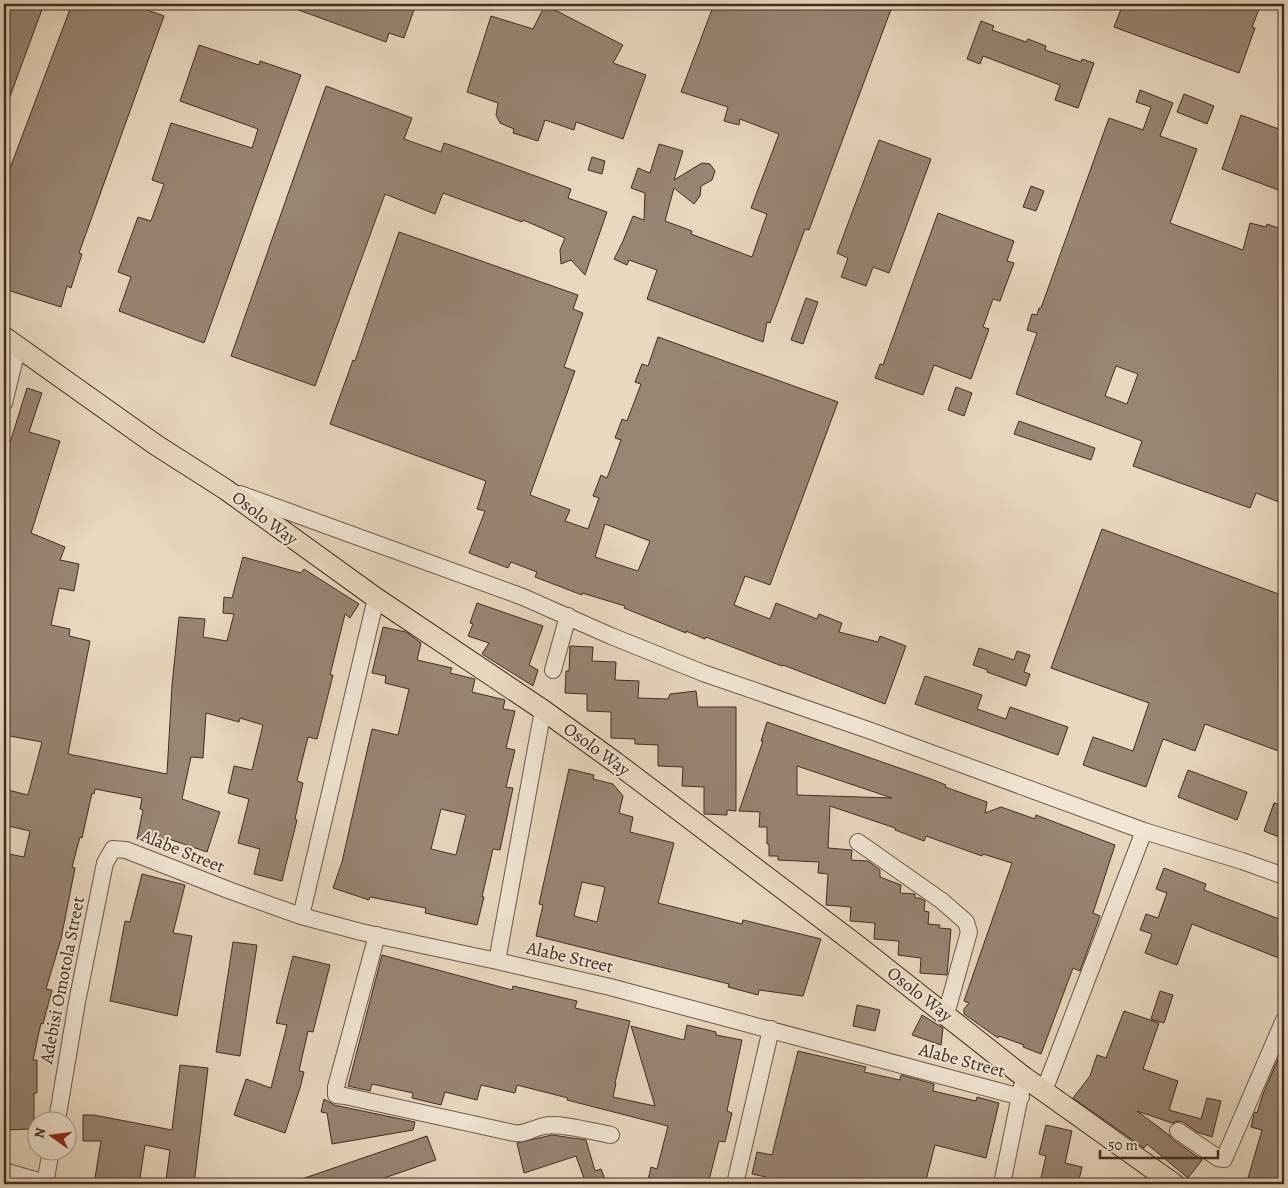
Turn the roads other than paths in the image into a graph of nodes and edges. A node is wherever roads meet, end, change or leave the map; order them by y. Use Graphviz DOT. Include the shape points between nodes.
graph roads {
  1 [pos="11,341"];
  2 [pos="4,403"];
  3 [pos="225,489"];
  4 [pos="376,598"];
  5 [pos="568,616"];
  6 [pos="553,670"];
  7 [pos="543,710"];
  8 [pos="1144,831"];
  9 [pos="858,842"];
  10 [pos="113,849"];
  11 [pos="1284,876"];
  12 [pos="301,916"];
  13 [pos="377,935"];
  14 [pos="497,961"];
  15 [pos="946,1014"];
  16 [pos="1283,1026"];
  17 [pos="771,1029"];
  18 [pos="1022,1087"];
  19 [pos="1044,1091"];
  20 [pos="59,1110"];
  21 [pos="1178,1131"];
  22 [pos="611,1135"];
  23 [pos="49,1160"];
  24 [pos="4,1171"];
  25 [pos="45,1184"];
  26 [pos="734,1184"];
  27 [pos="1002,1184"];
  28 [pos="1174,1184"];
  1 -- 2 [label="street"];
  1 -- 3 [label="main road, Osolo Way" via="156,445"];
  3 -- 4 [label="main road, Osolo Way"];
  3 -- 5 [label="street"];
  4 -- 7 [label="main road, Osolo Way"];
  4 -- 12 [label="street"];
  5 -- 6 [label="street"];
  5 -- 8 [label="street" via="703,673"];
  7 -- 14 [label="street"];
  7 -- 15 [label="main road, Osolo Way"];
  8 -- 11 [label="street"];
  8 -- 19 [label="street"];
  9 -- 15 [label="street" via="942,901 966,922 969,932"];
  10 -- 12 [label="street, Alabe Street" via="126,850"];
  10 -- 20 [label="street, Adebisi Omotola Street" via="105,863"];
  12 -- 13 [label="street, Alabe Street"];
  13 -- 14 [label="street, Alabe Street"];
  13 -- 22 [label="street" via="336,1095 521,1134 545,1125"];
  14 -- 17 [label="street, Alabe Street"];
  15 -- 18 [label="main road, Osolo Way"];
  16 -- 21 [label="street" via="1224,1159"];
  17 -- 18 [label="street, Alabe Street"];
  17 -- 26 [label="street"];
  18 -- 19 [label="main road, Osolo Way"];
  18 -- 27 [label="street"];
  19 -- 28 [label="main road, Osolo Way"];
  23 -- 25 [label="street"];
  24 -- 25 [label="street"];
}
